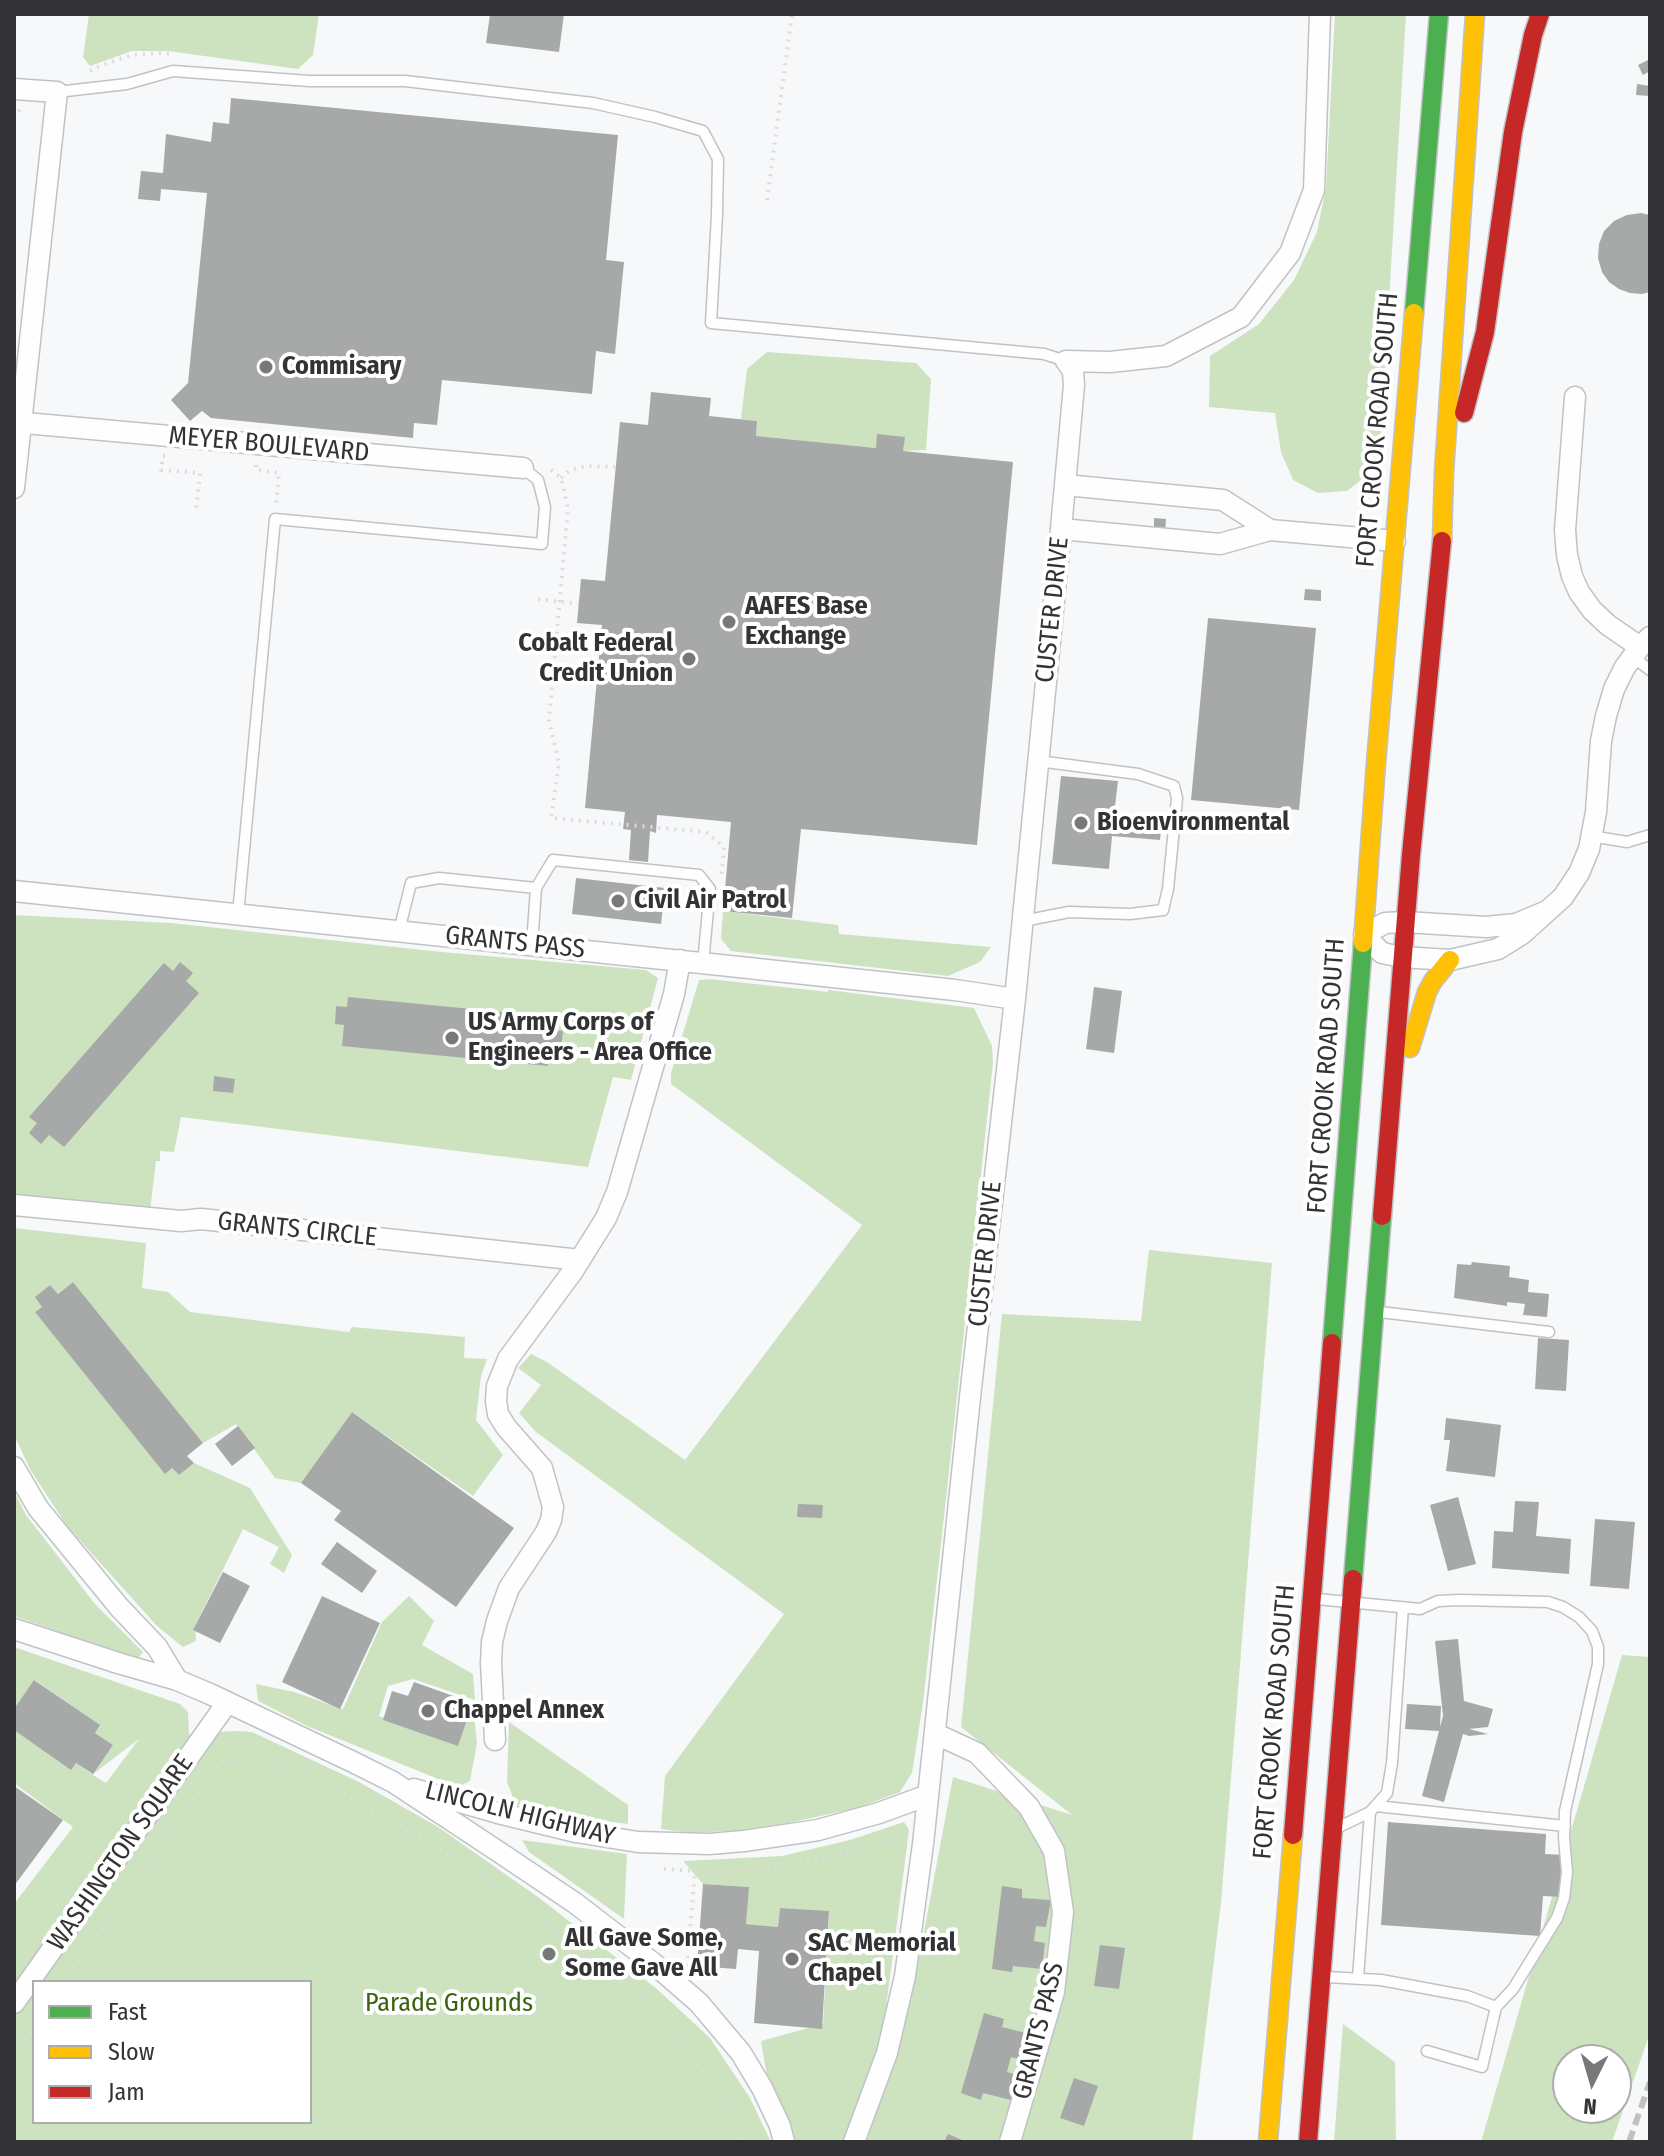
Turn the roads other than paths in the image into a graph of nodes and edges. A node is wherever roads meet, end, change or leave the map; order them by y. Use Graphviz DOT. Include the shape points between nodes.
graph roads {
  1 [pos="1320,14"];
  2 [pos="1423,14"];
  3 [pos="1439,14"];
  4 [pos="1475,14"];
  5 [pos="1540,14"];
  6 [pos="14,89"];
  7 [pos="57,92"];
  8 [pos="1417,274"];
  9 [pos="1066,361"];
  10 [pos="1575,397"];
  11 [pos="17,422"];
  12 [pos="523,468"];
  13 [pos="1065,485"];
  14 [pos="14,488"];
  15 [pos="1061,529"];
  16 [pos="1270,530"];
  17 [pos="1419,544"];
  18 [pos="1641,647"];
  19 [pos="1650,670"];
  20 [pos="1038,761"];
  21 [pos="1650,835"];
  22 [pos="1591,836"];
  23 [pos="536,888"];
  24 [pos="14,891"];
  25 [pos="1547,911"];
  26 [pos="238,914"];
  27 [pos="1023,921"];
  28 [pos="1405,922"];
  29 [pos="399,931"];
  30 [pos="1364,935"];
  31 [pos="532,945"];
  32 [pos="1402,957"];
  33 [pos="680,960"];
  34 [pos="1450,960"];
  35 [pos="703,963"];
  36 [pos="1015,999"];
  37 [pos="1391,1110"];
  38 [pos="14,1205"];
  39 [pos="580,1260"];
  40 [pos="1374,1312"];
  41 [pos="1549,1332"];
  42 [pos="14,1467"];
  43 [pos="1311,1599"];
  44 [pos="1352,1603"];
  45 [pos="1403,1607"];
  46 [pos="14,1629"];
  47 [pos="177,1680"];
  48 [pos="227,1703"];
  49 [pos="936,1734"];
  50 [pos="495,1740"];
  51 [pos="393,1782"];
  52 [pos="928,1795"];
  53 [pos="1373,1809"];
  54 [pos="1565,1826"];
  55 [pos="1333,1829"];
  56 [pos="1321,1977"];
  57 [pos="1358,1978"];
  58 [pos="14,2003"];
  59 [pos="1496,2007"];
  60 [pos="1427,2051"];
  61 [pos="784,2142"];
  62 [pos="854,2142"];
  63 [pos="1010,2142"];
  64 [pos="1268,2142"];
  65 [pos="1308,2142"];
  1 -- 9 [label="street" via="1314,190 1290,253 1241,317 1166,356"];
  2 -- 8 [label="main road"];
  3 -- 8 [label="main road, FORT CROOK ROAD SOUTH"];
  4 -- 17 [label="main road, FORT CROOK ROAD SOUTH" via="1444,472"];
  5 -- 17 [label="main road" via="1513,132 1485,332 1462,420"];
  6 -- 7 [label="street"];
  7 -- 9 [label="lane" via="127,84 173,71 309,81 405,81 593,103 655,117 703,131 718,159 711,323 1044,354"];
  7 -- 11 [label="street"];
  8 -- 17 [label="main road, FORT CROOK ROAD SOUTH"];
  9 -- 13 [label="street, CUSTER DRIVE" via="1074,385"];
  10 -- 18 [label="street" via="1565,530 1572,576 1592,610"];
  11 -- 12 [label="street, MEYER BOULEVARD"];
  11 -- 14 [label="street"];
  12 -- 26 [label="lane" via="538,480 545,507 542,544 275,519"];
  13 -- 15 [label="street, CUSTER DRIVE"];
  13 -- 16 [label="street" via="1223,500"];
  15 -- 16 [label="street" via="1220,544"];
  15 -- 20 [label="street, CUSTER DRIVE"];
  16 -- 17 [label="street"];
  17 -- 28 [label="main road, FORT CROOK ROAD SOUTH"];
  17 -- 30 [label="main road, FORT CROOK ROAD SOUTH"];
  18 -- 19 [label="lane"];
  18 -- 22 [label="street" via="1625,667 1606,716"];
  20 -- 27 [label="street, CUSTER DRIVE"];
  20 -- 27 [label="lane" via="1138,774 1174,786 1177,798 1163,910 1069,912"];
  21 -- 22 [label="lane" via="1627,842"];
  22 -- 25 [label="street" via="1579,873"];
  23 -- 29 [label="lane" via="439,878 411,883"];
  23 -- 31 [label="lane"];
  23 -- 35 [label="lane" via="553,860 699,875 710,889"];
  24 -- 26 [label="street, GRANTS PASS"];
  25 -- 28 [label="street" via="1516,924 1486,927"];
  25 -- 34 [label="street" via="1498,949"];
  26 -- 29 [label="street, GRANTS PASS"];
  27 -- 36 [label="street, CUSTER DRIVE"];
  28 -- 30 [label="street" via="1385,923"];
  28 -- 32 [label="main road, FORT CROOK ROAD SOUTH"];
  29 -- 31 [label="street, GRANTS PASS"];
  30 -- 32 [label="street" via="1382,953"];
  30 -- 43 [label="main road, FORT CROOK ROAD SOUTH"];
  31 -- 33 [label="street, GRANTS PASS"];
  32 -- 34 [label="street"];
  32 -- 37 [label="main road, FORT CROOK ROAD SOUTH"];
  33 -- 35 [label="street, GRANTS PASS"];
  33 -- 39 [label="street" via="617,1192"];
  34 -- 37 [label="main road" via="1427,992"];
  35 -- 36 [label="street, GRANTS PASS"];
  36 -- 49 [label="street, CUSTER DRIVE"];
  37 -- 40 [label="main road, FORT CROOK ROAD SOUTH"];
  38 -- 39 [label="street, GRANTS CIRCLE" via="201,1219"];
  39 -- 50 [label="street" via="508,1359 497,1386 498,1414 542,1468 553,1507 546,1532 509,1588 497,1621 491,1663"];
  40 -- 41 [label="lane"];
  40 -- 44 [label="main road, FORT CROOK ROAD SOUTH"];
  42 -- 47 [label="street" via="38,1508 157,1647"];
  43 -- 44 [label="lane"];
  43 -- 64 [label="main road, FORT CROOK ROAD SOUTH"];
  44 -- 45 [label="lane"];
  44 -- 55 [label="main road, FORT CROOK ROAD SOUTH"];
  45 -- 53 [label="lane" via="1392,1763 1387,1793"];
  45 -- 54 [label="lane" via="1420,1609 1460,1600 1548,1602 1579,1617 1592,1631 1598,1664"];
  46 -- 47 [label="street, LINCOLN HIGHWAY"];
  47 -- 48 [label="street, LINCOLN HIGHWAY"];
  48 -- 51 [label="street, LINCOLN HIGHWAY"];
  48 -- 58 [label="street, WASHINGTON SQUARE"];
  49 -- 52 [label="street, CUSTER DRIVE"];
  49 -- 63 [label="street, GRANTS PASS" via="977,1753 1029,1807 1054,1851 1063,1912 1054,1992"];
  51 -- 52 [label="street, LINCOLN HIGHWAY" via="541,1824 673,1844 818,1830"];
  51 -- 61 [label="street, LINCOLN HIGHWAY" via="575,1903 699,2003 741,2053"];
  52 -- 62 [label="street, CUSTER DRIVE" via="905,1970 887,2053"];
  53 -- 54 [label="lane"];
  53 -- 55 [label="lane"];
  53 -- 57 [label="lane"];
  54 -- 59 [label="lane" via="1567,1872 1557,1918"];
  55 -- 56 [label="main road, FORT CROOK ROAD SOUTH"];
  56 -- 57 [label="lane"];
  56 -- 65 [label="main road, FORT CROOK ROAD SOUTH"];
  57 -- 59 [label="lane" via="1467,1996"];
  59 -- 60 [label="lane" via="1482,2067"];
}
